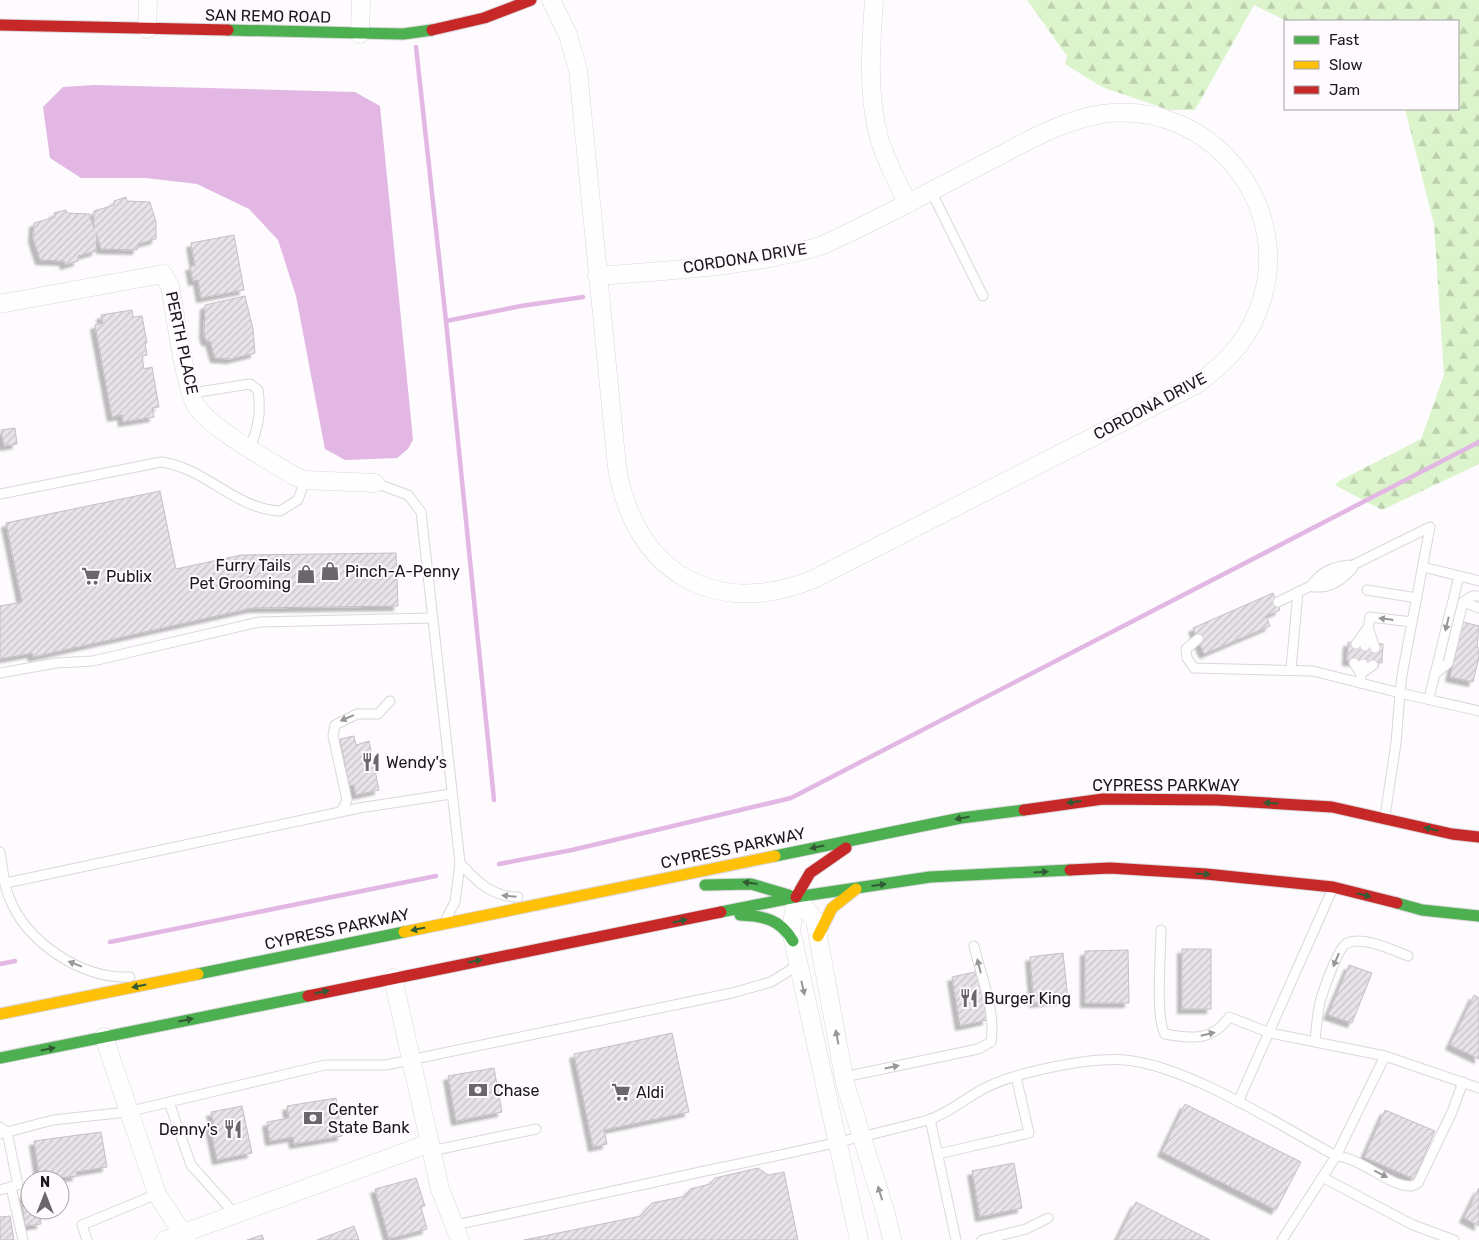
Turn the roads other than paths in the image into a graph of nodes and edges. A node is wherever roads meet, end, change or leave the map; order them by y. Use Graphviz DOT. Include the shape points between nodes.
graph roads {
  1 [pos="148,0"];
  2 [pos="361,0"];
  3 [pos="531,0"];
  4 [pos="551,0"];
  5 [pos="874,0"];
  6 [pos="0,25"];
  7 [pos="147,29"];
  8 [pos="360,34"];
  9 [pos="931,191"];
  10 [pos="908,204"];
  11 [pos="597,276"];
  12 [pos="983,296"];
  13 [pos="0,304"];
  14 [pos="192,393"];
  15 [pos="250,447"];
  16 [pos="306,480"];
  17 [pos="375,483"];
  18 [pos="0,494"];
  19 [pos="1423,567"];
  20 [pos="1459,576"];
  21 [pos="1479,581"];
  22 [pos="1367,590"];
  23 [pos="1298,592"];
  24 [pos="1479,596"];
  25 [pos="1417,598"];
  26 [pos="1278,602"];
  27 [pos="1463,602"];
  28 [pos="1479,608"];
  29 [pos="432,618"];
  30 [pos="1412,622"];
  31 [pos="1368,628"];
  32 [pos="1198,639"];
  33 [pos="1360,645"];
  34 [pos="1374,648"];
  35 [pos="1373,665"];
  36 [pos="1291,669"];
  37 [pos="1360,671"];
  38 [pos="0,673"];
  39 [pos="1435,675"];
  40 [pos="1400,692"];
  41 [pos="1429,698"];
  42 [pos="390,702"];
  43 [pos="1479,711"];
  44 [pos="451,794"];
  45 [pos="341,812"];
  46 [pos="1384,819"];
  47 [pos="1479,837"];
  48 [pos="864,838"];
  49 [pos="0,852"];
  50 [pos="460,864"];
  51 [pos="696,872"];
  52 [pos="6,882"];
  53 [pos="645,882"];
  54 [pos="696,886"];
  55 [pos="1333,887"];
  56 [pos="856,888"];
  57 [pos="668,890"];
  58 [pos="796,897"];
  59 [pos="716,913"];
  60 [pos="1479,916"];
  61 [pos="437,925"];
  62 [pos="1161,930"];
  63 [pos="818,936"];
  64 [pos="793,941"];
  65 [pos="974,946"];
  66 [pos="329,947"];
  67 [pos="1408,956"];
  68 [pos="798,965"];
  69 [pos="393,978"];
  70 [pos="0,1014"];
  71 [pos="1270,1033"];
  72 [pos="104,1037"];
  73 [pos="1314,1042"];
  74 [pos="1385,1056"];
  75 [pos="0,1058"];
  76 [pos="411,1060"];
  77 [pos="844,1077"];
  78 [pos="1016,1077"];
  79 [pos="1463,1082"];
  80 [pos="1479,1088"];
  81 [pos="169,1102"];
  82 [pos="1238,1102"];
  83 [pos="127,1112"];
  84 [pos="930,1119"];
  85 [pos="536,1129"];
  86 [pos="2,1131"];
  87 [pos="860,1136"];
  88 [pos="838,1143"];
  89 [pos="430,1147"];
  90 [pos="938,1154"];
  91 [pos="1336,1156"];
  92 [pos="1322,1177"];
  93 [pos="11,1187"];
  94 [pos="0,1190"];
  95 [pos="156,1194"];
  96 [pos="235,1214"];
  97 [pos="1048,1218"];
  98 [pos="458,1233"];
  99 [pos="186,1236"];
  100 [pos="1440,1237"];
  101 [pos="23,1240"];
  102 [pos="87,1240"];
  103 [pos="165,1240"];
  104 [pos="859,1240"];
  105 [pos="892,1240"];
  106 [pos="956,1240"];
  107 [pos="982,1240"];
  108 [pos="1282,1240"];
  109 [pos="1454,1240"];
  1 -- 7 [label="street"];
  2 -- 8 [label="street"];
  3 -- 8 [label="main road, SAN REMO ROAD" via="441,30"];
  4 -- 11 [label="street, CORDONA DRIVE" via="568,35 578,70"];
  5 -- 10 [label="street" via="871,43 879,138"];
  6 -- 7 [label="main road, SAN REMO ROAD"];
  7 -- 8 [label="main road, SAN REMO ROAD"];
  9 -- 10 [label="street, CORDONA DRIVE"];
  9 -- 11 [label="street, CORDONA DRIVE" via="1077,120 1125,112 1174,122 1194,131 1222,152 1243,175 1259,206 1266,233 1268,265 1258,312 1238,348 1218,369 1197,384 792,588 743,595 704,586 687,579 668,565 640,536 626,507 617,467"];
  9 -- 12 [label="lane"];
  10 -- 11 [label="street, CORDONA DRIVE" via="823,245 793,254"];
  13 -- 14 [label="street, PERTH PLACE" via="163,274 170,286"];
  14 -- 15 [label="street, PERTH PLACE" via="197,408 214,424"];
  14 -- 15 [label="lane" via="250,384 258,390 261,412"];
  15 -- 16 [label="street, PERTH PLACE"];
  16 -- 17 [label="street, PERTH PLACE"];
  16 -- 18 [label="lane" via="298,500 280,512 255,507 203,476 161,462"];
  17 -- 29 [label="lane" via="408,494 421,512"];
  19 -- 20 [label="lane"];
  19 -- 23 [label="lane" via="1430,527"];
  19 -- 25 [label="lane"];
  20 -- 21 [label="lane"];
  20 -- 39 [label="lane, one-way"];
  22 -- 25 [label="lane"];
  23 -- 26 [label="lane"];
  23 -- 36 [label="lane"];
  24 -- 27 [label="lane"];
  25 -- 30 [label="lane"];
  27 -- 28 [label="lane"];
  27 -- 39 [label="lane" via="1448,663"];
  29 -- 38 [label="lane" via="259,622 93,661 56,663"];
  29 -- 44 [label="lane"];
  30 -- 31 [label="lane, one-way" via="1370,617"];
  30 -- 40 [label="lane"];
  31 -- 33 [label="lane"];
  31 -- 34 [label="lane"];
  32 -- 36 [label="lane" via="1186,648 1187,658 1194,668"];
  35 -- 37 [label="lane"];
  36 -- 37 [label="lane"];
  37 -- 40 [label="lane"];
  39 -- 41 [label="lane"];
  40 -- 41 [label="lane"];
  40 -- 46 [label="lane" via="1392,778"];
  41 -- 43 [label="lane"];
  42 -- 45 [label="lane, one-way" via="378,714 357,714 335,725 333,736 348,800"];
  44 -- 45 [label="lane"];
  44 -- 50 [label="lane"];
  45 -- 52 [label="lane"];
  47 -- 46 [label="main road, CYPRESS PARKWAY, one-way"];
  46 -- 48 [label="main road, CYPRESS PARKWAY, one-way" via="1332,807 1217,800 1104,799 961,818"];
  48 -- 51 [label="main road, CYPRESS PARKWAY, one-way"];
  48 -- 58 [label="main road" via="813,867 802,880"];
  49 -- 52 [label="lane"];
  51 -- 50 [label="lane, one-way" via="642,873 528,896 506,897 486,889"];
  50 -- 61 [label="lane" via="455,902 447,917"];
  51 -- 53 [label="main road, CYPRESS PARKWAY"];
  66 -- 52 [label="lane, one-way" via="304,944 127,977 93,971 64,960 41,944 21,923 8,896"];
  53 -- 57 [label="main road"];
  53 -- 61 [label="main road, CYPRESS PARKWAY"];
  58 -- 54 [label="main road, one-way" via="753,883"];
  56 -- 55 [label="main road, one-way" via="930,878 1110,868"];
  55 -- 60 [label="main road, one-way" via="1422,910"];
  55 -- 71 [label="lane"];
  56 -- 58 [label="main road"];
  56 -- 63 [label="main road" via="833,904 823,919"];
  58 -- 59 [label="main road"];
  58 -- 63 [label="street" via="815,920"];
  58 -- 64 [label="street" via="791,930"];
  59 -- 64 [label="main road" via="773,919 787,929"];
  69 -- 59 [label="main road, one-way"];
  61 -- 66 [label="main road, CYPRESS PARKWAY, one-way"];
  62 -- 71 [label="lane, one-way" via="1162,1028 1165,1034 1180,1037 1213,1034 1229,1017"];
  77 -- 63 [label="street, one-way"];
  64 -- 68 [label="street"];
  77 -- 65 [label="lane, one-way" via="978,1049 991,1042 993,1030 989,1007"];
  66 -- 70 [label="main road, CYPRESS PARKWAY, one-way"];
  67 -- 73 [label="lane, one-way" via="1359,942 1346,944 1333,966 1319,1005"];
  68 -- 76 [label="lane" via="771,982 752,989"];
  68 -- 88 [label="street, one-way"];
  72 -- 69 [label="main road, one-way"];
  69 -- 76 [label="street"];
  71 -- 73 [label="lane"];
  71 -- 82 [label="lane"];
  75 -- 72 [label="main road, one-way"];
  72 -- 83 [label="street"];
  73 -- 74 [label="lane"];
  74 -- 79 [label="lane"];
  74 -- 91 [label="lane"];
  76 -- 81 [label="lane" via="377,1066 325,1065"];
  76 -- 89 [label="street"];
  77 -- 87 [label="street"];
  78 -- 82 [label="lane" via="1082,1061 1124,1060 1162,1067"];
  78 -- 84 [label="lane" via="984,1088 948,1112"];
  78 -- 90 [label="lane" via="1029,1133"];
  79 -- 80 [label="lane"];
  91 -- 79 [label="lane, one-way" via="1351,1159 1404,1186 1415,1185 1452,1112"];
  81 -- 83 [label="lane"];
  81 -- 96 [label="lane" via="192,1165"];
  82 -- 91 [label="lane"];
  83 -- 86 [label="lane" via="53,1120"];
  83 -- 95 [label="street"];
  84 -- 87 [label="lane"];
  84 -- 90 [label="lane"];
  85 -- 89 [label="lane"];
  86 -- 93 [label="lane" via="18,1186"];
  87 -- 88 [label="lane"];
  105 -- 87 [label="street, one-way"];
  88 -- 98 [label="lane"];
  88 -- 104 [label="street"];
  89 -- 96 [label="street"];
  89 -- 98 [label="street" via="440,1189"];
  90 -- 106 [label="lane"];
  91 -- 92 [label="lane"];
  92 -- 100 [label="lane"];
  92 -- 108 [label="lane"];
  93 -- 94 [label="lane"];
  93 -- 101 [label="lane"];
  95 -- 99 [label="street"];
  95 -- 102 [label="lane" via="82,1225"];
  96 -- 99 [label="street"];
  97 -- 107 [label="lane" via="1026,1229"];
  99 -- 103 [label="street"];
  100 -- 109 [label="lane"];
}
